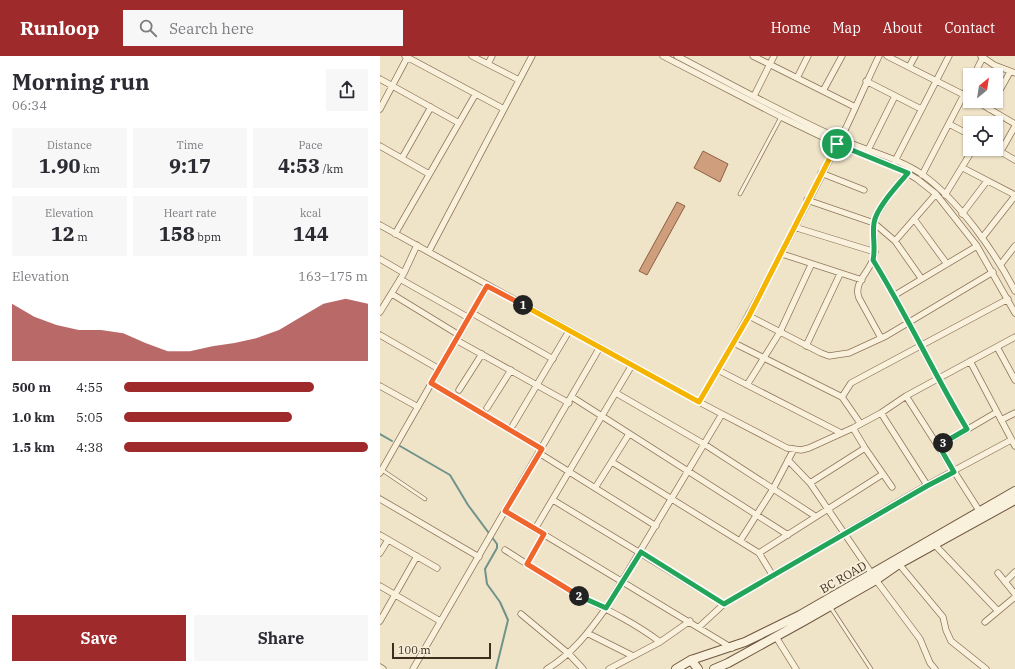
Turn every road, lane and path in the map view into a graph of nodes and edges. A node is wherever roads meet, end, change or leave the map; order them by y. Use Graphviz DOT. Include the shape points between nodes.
graph roads {
  1 [pos="407,56"];
  2 [pos="472,56"];
  3 [pos="492,56"];
  4 [pos="532,56"];
  5 [pos="662,56"];
  6 [pos="677,56"];
  7 [pos="753,56"];
  8 [pos="774,56"];
  9 [pos="808,56"];
  10 [pos="842,56"];
  11 [pos="879,56"];
  12 [pos="887,56"];
  13 [pos="915,56"];
  14 [pos="949,56"];
  15 [pos="982,57"];
  16 [pos="488,64"];
  17 [pos="770,64"];
  18 [pos="910,67"];
  19 [pos="977,68"];
  20 [pos="1012,73"];
  21 [pos="797,78"];
  22 [pos="380,79"];
  23 [pos="519,80"];
  24 [pos="936,80"];
  25 [pos="866,81"];
  26 [pos="392,86"];
  27 [pos="1003,86"];
  28 [pos="823,91"];
  29 [pos="963,94"];
  30 [pos="475,95"];
  31 [pos="754,96"];
  32 [pos="895,96"];
  33 [pos="963,96"];
  34 [pos="431,107"];
  35 [pos="855,107"];
  36 [pos="380,108"];
  37 [pos="989,108"];
  38 [pos="921,109"];
  39 [pos="504,110"];
  40 [pos="781,117"];
  41 [pos="459,123"];
  42 [pos="949,124"];
  43 [pos="1015,125"];
  44 [pos="963,131"];
  45 [pos="839,142"];
  46 [pos="1003,143"];
  47 [pos="380,146"];
  48 [pos="868,150"];
  49 [pos="1003,153"];
  50 [pos="969,156"];
  51 [pos="402,158"];
  52 [pos="1015,160"];
  53 [pos="895,161"];
  54 [pos="963,168"];
  55 [pos="821,173"];
  56 [pos="908,173"];
  57 [pos="429,174"];
  58 [pos="922,175"];
  59 [pos="987,181"];
  60 [pos="864,190"];
  61 [pos="740,194"];
  62 [pos="936,194"];
  63 [pos="945,195"];
  64 [pos="1015,196"];
  65 [pos="807,200"];
  66 [pos="962,214"];
  67 [pos="914,219"];
  68 [pos="874,223"];
  69 [pos="380,225"];
  70 [pos="794,227"];
  71 [pos="395,234"];
  72 [pos="982,238"];
  73 [pos="895,241"];
  74 [pos="417,245"];
  75 [pos="977,246"];
  76 [pos="1015,246"];
  77 [pos="429,251"];
  78 [pos="875,252"];
  79 [pos="782,254"];
  80 [pos="380,259"];
  81 [pos="873,260"];
  82 [pos="947,264"];
  83 [pos="1001,264"];
  84 [pos="811,265"];
  85 [pos="993,272"];
  86 [pos="404,273"];
  87 [pos="840,274"];
  88 [pos="921,278"];
  89 [pos="400,279"];
  90 [pos="862,280"];
  91 [pos="487,286"];
  92 [pos="1015,291"];
  93 [pos="392,294"];
  94 [pos="894,295"];
  95 [pos="1008,299"];
  96 [pos="381,309"];
  97 [pos="1015,312"];
  98 [pos="470,315"];
  99 [pos="749,316"];
  100 [pos="909,321"];
  101 [pos="569,331"];
  102 [pos="780,332"];
  103 [pos="380,335"];
  104 [pos="1015,337"];
  105 [pos="458,338"];
  106 [pos="881,338"];
  107 [pos="734,343"];
  108 [pos="806,346"];
  109 [pos="922,346"];
  110 [pos="600,347"];
  111 [pos="997,347"];
  112 [pos="482,354"];
  113 [pos="764,358"];
  114 [pos="553,359"];
  115 [pos="970,362"];
  116 [pos="632,365"];
  117 [pos="440,369"];
  118 [pos="511,370"];
  119 [pos="718,370"];
  120 [pos="937,379"];
  121 [pos="1015,380"];
  122 [pos="431,383"];
  123 [pos="538,384"];
  124 [pos="747,384"];
  125 [pos="380,386"];
  126 [pos="459,390"];
  127 [pos="616,393"];
  128 [pos="906,396"];
  129 [pos="842,397"];
  130 [pos="570,400"];
  131 [pos="699,402"];
  132 [pos="418,407"];
  133 [pos="487,408"];
  134 [pos="997,412"];
  135 [pos="881,413"];
  136 [pos="1015,413"];
  137 [pos="722,414"];
  138 [pos="602,417"];
  139 [pos="1001,420"];
  140 [pos="860,423"];
  141 [pos="513,425"];
  142 [pos="853,428"];
  143 [pos="967,429"];
  144 [pos="841,433"];
  145 [pos="629,434"];
  146 [pos="1011,440"];
  147 [pos="704,444"];
  148 [pos="939,446"];
  149 [pos="1015,446"];
  150 [pos="865,448"];
  151 [pos="794,450"];
  152 [pos="540,451"];
  153 [pos="788,460"];
  154 [pos="612,462"];
  155 [pos="380,471"];
  156 [pos="689,471"];
  157 [pos="570,472"];
  158 [pos="954,472"];
  159 [pos="883,474"];
  160 [pos="810,484"];
  161 [pos="927,486"];
  162 [pos="892,487"];
  163 [pos="595,488"];
  164 [pos="773,489"];
  165 [pos="1015,491"];
  166 [pos="380,499"];
  167 [pos="425,499"];
  168 [pos="552,500"];
  169 [pos="672,500"];
  170 [pos="1015,500"];
  171 [pos="828,508"];
  172 [pos="505,511"];
  173 [pos="980,512"];
  174 [pos="756,515"];
  175 [pos="815,516"];
  176 [pos="656,526"];
  177 [pos="535,529"];
  178 [pos="544,534"];
  179 [pos="846,534"];
  180 [pos="380,535"];
  181 [pos="788,535"];
  182 [pos="388,540"];
  183 [pos="740,541"];
  184 [pos="934,544"];
  185 [pos="505,550"];
  186 [pos="641,552"];
  187 [pos="380,553"];
  188 [pos="759,553"];
  189 [pos="417,556"];
  190 [pos="479,556"];
  191 [pos="527,564"];
  192 [pos="899,564"];
  193 [pos="437,568"];
  194 [pos="1015,572"];
  195 [pos="998,573"];
  196 [pos="773,576"];
  197 [pos="874,577"];
  198 [pos="623,581"];
  199 [pos="1005,582"];
  200 [pos="380,586"];
  201 [pos="395,594"];
  202 [pos="1015,594"];
  203 [pos="1015,597"];
  204 [pos="724,604"];
  205 [pos="830,606"];
  206 [pos="606,608"];
  207 [pos="998,611"];
  208 [pos="521,614"];
  209 [pos="380,621"];
  210 [pos="440,621"];
  211 [pos="690,621"];
  212 [pos="985,622"];
  213 [pos="699,627"];
  214 [pos="587,633"];
  215 [pos="776,637"];
  216 [pos="660,642"];
  217 [pos="732,648"];
  218 [pos="569,654"];
  219 [pos="633,656"];
  220 [pos="690,660"];
  221 [pos="380,667"];
  222 [pos="678,668"];
  223 [pos="383,669"];
  224 [pos="413,669"];
  225 [pos="547,669"];
  226 [pos="583,669"];
  227 [pos="609,669"];
  228 [pos="698,669"];
  229 [pos="714,669"];
  230 [pos="796,669"];
  231 [pos="871,669"];
  232 [pos="935,669"];
  233 [pos="986,669"];
  1 -- 26 [label="street"];
  1 -- 30 [label="street"];
  2 -- 16 [label="street"];
  3 -- 16 [label="street"];
  4 -- 23 [label="street"];
  5 -- 40 [label="street"];
  6 -- 31 [label="street"];
  7 -- 17 [label="street"];
  8 -- 17 [label="street"];
  9 -- 21 [label="street"];
  10 -- 28 [label="street"];
  11 -- 25 [label="street"];
  12 -- 18 [label="street"];
  13 -- 18 [label="street"];
  14 -- 24 [label="street"];
  15 -- 19 [label="street"];
  15 -- 20 [label="street"];
  16 -- 23 [label="street"];
  17 -- 21 [label="street"];
  17 -- 31 [label="street"];
  18 -- 24 [label="street"];
  20 -- 27 [label="street"];
  21 -- 28 [label="street"];
  22 -- 26 [label="street"];
  23 -- 39 [label="street"];
  24 -- 29 [label="street"];
  24 -- 38 [label="street"];
  25 -- 32 [label="street"];
  25 -- 35 [label="street"];
  26 -- 34 [label="street"];
  26 -- 36 [label="street"];
  28 -- 35 [label="street"];
  30 -- 39 [label="street"];
  30 -- 41 [label="street"];
  31 -- 45 [label="street"];
  32 -- 38 [label="street"];
  32 -- 48 [label="street"];
  33 -- 42 [label="street"];
  34 -- 41 [label="street"];
  34 -- 51 [label="street"];
  35 -- 45 [label="street"];
  37 -- 43 [label="street"];
  38 -- 53 [label="street"];
  39 -- 77 [label="street"];
  40 -- 45 [label="street"];
  40 -- 61 [label="lane"];
  41 -- 57 [label="street"];
  42 -- 44 [label="street"];
  42 -- 58 [label="street"];
  43 -- 46 [label="street"];
  45 -- 48 [label="street"];
  45 -- 55 [label="street"];
  45 -- 56 [label="street"];
  47 -- 51 [label="street"];
  48 -- 53 [label="street"];
  49 -- 52 [label="street"];
  50 -- 54 [label="street"];
  51 -- 57 [label="street"];
  53 -- 58 [label="street"];
  54 -- 59 [label="street"];
  54 -- 63 [label="street"];
  55 -- 60 [label="street"];
  55 -- 65 [label="street"];
  56 -- 62 [label="street"];
  56 -- 68 [label="street" via="878,213"];
  57 -- 71 [label="street"];
  58 -- 63 [label="street"];
  59 -- 64 [label="street"];
  59 -- 66 [label="street"];
  62 -- 67 [label="street"];
  62 -- 75 [label="street"];
  63 -- 66 [label="street"];
  64 -- 72 [label="street"];
  65 -- 68 [label="street"];
  65 -- 70 [label="street"];
  66 -- 72 [label="street"];
  67 -- 73 [label="street"];
  67 -- 82 [label="street"];
  68 -- 73 [label="street"];
  68 -- 78 [label="street"];
  69 -- 71 [label="street"];
  70 -- 78 [label="street"];
  70 -- 79 [label="street"];
  71 -- 74 [label="street"];
  72 -- 83 [label="street"];
  73 -- 88 [label="street"];
  74 -- 77 [label="street"];
  74 -- 86 [label="street"];
  75 -- 82 [label="street"];
  75 -- 85 [label="street"];
  76 -- 83 [label="street"];
  77 -- 91 [label="street"];
  78 -- 81 [label="street"];
  79 -- 84 [label="street"];
  79 -- 99 [label="street"];
  80 -- 86 [label="street"];
  81 -- 90 [label="street"];
  81 -- 94 [label="street"];
  82 -- 88 [label="street"];
  83 -- 92 [label="street"];
  84 -- 87 [label="street"];
  84 -- 102 [label="street"];
  85 -- 95 [label="street"];
  85 -- 100 [label="street"];
  86 -- 89 [label="street"];
  87 -- 90 [label="street"];
  87 -- 108 [label="street"];
  88 -- 94 [label="street"];
  89 -- 93 [label="street"];
  89 -- 98 [label="street"];
  90 -- 106 [label="street" via="857,293"];
  91 -- 98 [label="street"];
  91 -- 101 [label="street"];
  93 -- 96 [label="street"];
  93 -- 105 [label="street"];
  94 -- 100 [label="street"];
  95 -- 97 [label="street"];
  95 -- 109 [label="street"];
  98 -- 105 [label="street"];
  98 -- 114 [label="street"];
  99 -- 102 [label="street"];
  99 -- 107 [label="street"];
  100 -- 106 [label="street"];
  100 -- 109 [label="street"];
  101 -- 110 [label="street"];
  101 -- 114 [label="street"];
  102 -- 108 [label="street"];
  102 -- 113 [label="street"];
  103 -- 117 [label="street"];
  104 -- 111 [label="street"];
  105 -- 112 [label="street"];
  105 -- 117 [label="street"];
  106 -- 108 [label="street" via="838,356 829,356"];
  107 -- 113 [label="street"];
  107 -- 119 [label="street"];
  109 -- 120 [label="street"];
  109 -- 129 [label="street" via="851,383"];
  110 -- 116 [label="street"];
  110 -- 130 [label="street"];
  111 -- 115 [label="street"];
  111 -- 121 [label="street"];
  112 -- 118 [label="street"];
  112 -- 126 [label="street"];
  113 -- 124 [label="street"];
  113 -- 129 [label="street"];
  114 -- 123 [label="street"];
  115 -- 120 [label="street"];
  115 -- 134 [label="street"];
  116 -- 127 [label="street"];
  116 -- 131 [label="street"];
  117 -- 122 [label="street"];
  118 -- 123 [label="street"];
  118 -- 133 [label="street"];
  119 -- 124 [label="street"];
  119 -- 131 [label="street"];
  120 -- 128 [label="street"];
  120 -- 143 [label="street"];
  122 -- 132 [label="street"];
  122 -- 152 [label="street"];
  123 -- 130 [label="street"];
  123 -- 141 [label="street"];
  124 -- 144 [label="street"];
  125 -- 132 [label="street"];
  127 -- 138 [label="street"];
  127 -- 147 [label="street"];
  128 -- 135 [label="street"];
  128 -- 148 [label="street"];
  129 -- 140 [label="street"];
  130 -- 138 [label="street"];
  130 -- 152 [label="street"];
  131 -- 137 [label="street"];
  132 -- 155 [label="street"];
  134 -- 139 [label="street"];
  134 -- 143 [label="street"];
  135 -- 140 [label="street"];
  135 -- 161 [label="street"];
  136 -- 139 [label="street"];
  137 -- 147 [label="street"];
  137 -- 151 [label="street"];
  138 -- 145 [label="street"];
  138 -- 157 [label="street"];
  139 -- 146 [label="street"];
  140 -- 142 [label="street"];
  142 -- 144 [label="street"];
  142 -- 150 [label="street"];
  143 -- 148 [label="street"];
  144 -- 151 [label="street" via="809,448"];
  145 -- 154 [label="street"];
  145 -- 156 [label="street"];
  146 -- 149 [label="street"];
  146 -- 158 [label="street"];
  147 -- 156 [label="street"];
  147 -- 164 [label="street"];
  148 -- 158 [label="street"];
  150 -- 159 [label="street"];
  150 -- 160 [label="street"];
  151 -- 153 [label="street"];
  152 -- 157 [label="street"];
  152 -- 172 [label="street"];
  153 -- 160 [label="street"];
  153 -- 164 [label="street"];
  154 -- 163 [label="street"];
  154 -- 169 [label="street"];
  155 -- 167 [label="lane"];
  156 -- 169 [label="street"];
  156 -- 174 [label="street"];
  157 -- 163 [label="street"];
  157 -- 168 [label="street"];
  158 -- 161 [label="street"];
  158 -- 173 [label="street"];
  159 -- 162 [label="street"];
  159 -- 171 [label="street"];
  160 -- 171 [label="street"];
  161 -- 179 [label="street"];
  163 -- 176 [label="street"];
  164 -- 174 [label="street"];
  164 -- 175 [label="street"];
  165 -- 173 [label="street, BC ROAD"];
  166 -- 190 [label="street"];
  168 -- 177 [label="street"];
  168 -- 186 [label="street"];
  169 -- 176 [label="street"];
  169 -- 183 [label="street"];
  170 -- 184 [label="street"];
  171 -- 175 [label="street"];
  171 -- 179 [label="street"];
  172 -- 177 [label="street"];
  172 -- 190 [label="street"];
  173 -- 197 [label="street, BC ROAD" via="896,558"];
  174 -- 181 [label="street"];
  174 -- 183 [label="street"];
  175 -- 181 [label="street"];
  176 -- 186 [label="street"];
  177 -- 178 [label="street"];
  178 -- 191 [label="street"];
  178 -- 198 [label="street"];
  179 -- 196 [label="street"];
  179 -- 197 [label="street"];
  180 -- 182 [label="street"];
  181 -- 188 [label="street"];
  182 -- 187 [label="street"];
  182 -- 189 [label="street"];
  183 -- 188 [label="street"];
  184 -- 192 [label="street"];
  184 -- 207 [label="street"];
  185 -- 191 [label="street"];
  186 -- 198 [label="street"];
  186 -- 204 [label="street"];
  188 -- 196 [label="street"];
  189 -- 193 [label="street"];
  189 -- 201 [label="street"];
  190 -- 210 [label="street"];
  191 -- 206 [label="street" via="577,595"];
  192 -- 197 [label="street"];
  192 -- 233 [label="street" via="944,617 951,641"];
  194 -- 199 [label="street"];
  195 -- 199 [label="street"];
  196 -- 204 [label="street"];
  197 -- 205 [label="street"];
  197 -- 217 [label="street, BC ROAD"];
  197 -- 232 [label="street" via="920,639"];
  198 -- 206 [label="street"];
  198 -- 211 [label="street"];
  199 -- 202 [label="street"];
  200 -- 201 [label="street"];
  201 -- 209 [label="street"];
  201 -- 210 [label="street"];
  203 -- 207 [label="street"];
  204 -- 213 [label="street"];
  205 -- 215 [label="street"];
  205 -- 231 [label="lane"];
  206 -- 214 [label="street"];
  206 -- 216 [label="street"];
  207 -- 212 [label="street"];
  208 -- 218 [label="street"];
  210 -- 224 [label="street"];
  211 -- 213 [label="street"];
  211 -- 216 [label="street"];
  213 -- 217 [label="street"];
  214 -- 218 [label="street"];
  214 -- 219 [label="street"];
  215 -- 229 [label="street"];
  215 -- 230 [label="street"];
  216 -- 219 [label="street"];
  217 -- 220 [label="street, BC ROAD"];
  218 -- 225 [label="street"];
  218 -- 226 [label="street"];
  219 -- 227 [label="street"];
  220 -- 222 [label="street, BC ROAD"];
  220 -- 228 [label="street"];
  221 -- 223 [label="street"];
}
